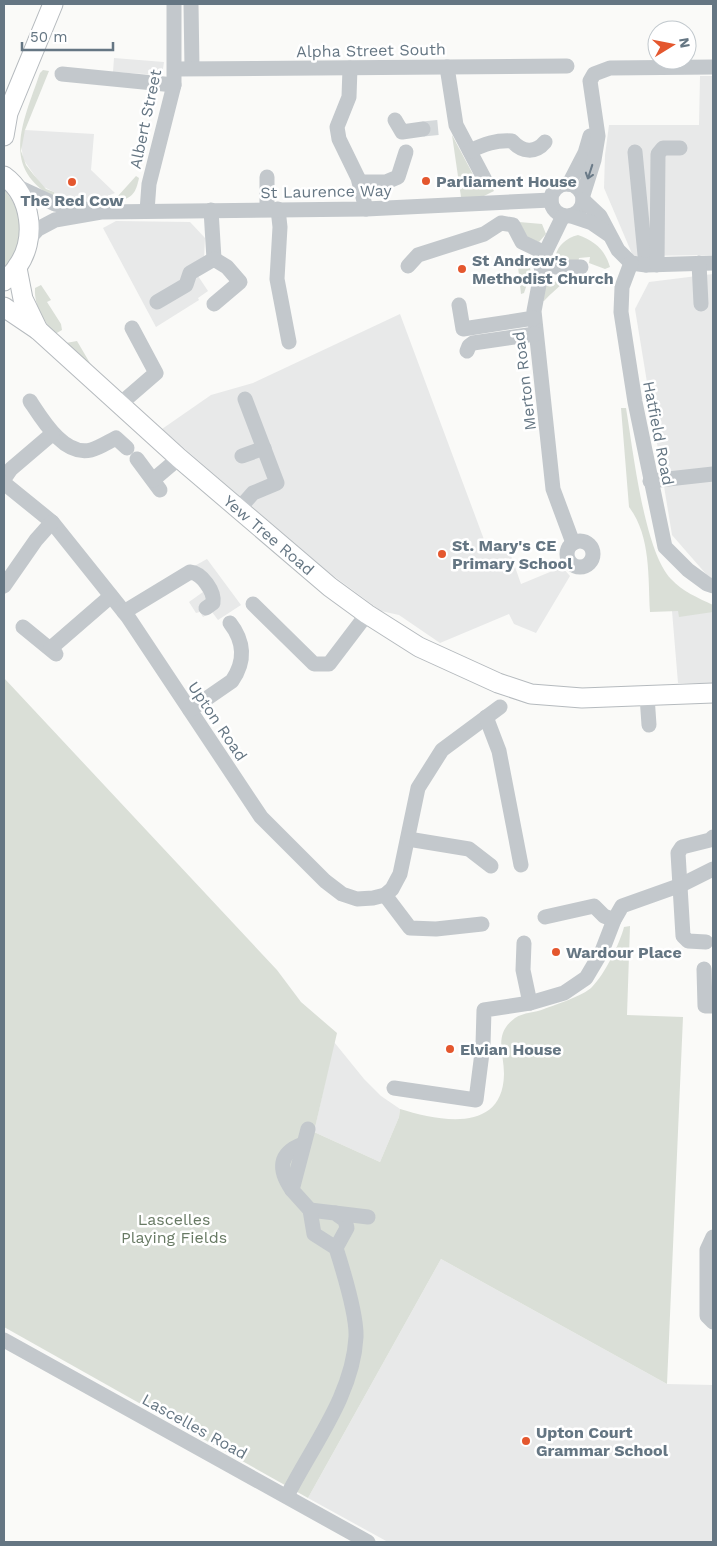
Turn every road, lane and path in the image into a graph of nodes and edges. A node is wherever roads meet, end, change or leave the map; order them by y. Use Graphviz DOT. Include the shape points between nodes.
graph roads {
  1 [pos="53,4"];
  2 [pos="174,4"];
  3 [pos="191,4"];
  4 [pos="567,66"];
  5 [pos="447,67"];
  6 [pos="713,67"];
  7 [pos="175,68"];
  8 [pos="192,68"];
  9 [pos="350,68"];
  10 [pos="62,74"];
  11 [pos="174,85"];
  12 [pos="6,115"];
  13 [pos="596,115"];
  14 [pos="395,120"];
  15 [pos="422,129"];
  16 [pos="4,136"];
  17 [pos="545,142"];
  18 [pos="680,148"];
  19 [pos="470,151"];
  20 [pos="406,152"];
  21 [pos="635,152"];
  22 [pos="7,176"];
  23 [pos="267,177"];
  24 [pos="360,182"];
  25 [pos="486,182"];
  26 [pos="569,184"];
  27 [pos="583,197"];
  28 [pos="551,200"];
  29 [pos="272,209"];
  30 [pos="366,209"];
  31 [pos="211,210"];
  32 [pos="147,211"];
  33 [pos="101,212"];
  34 [pos="567,216"];
  35 [pos="611,236"];
  36 [pos="29,239"];
  37 [pos="214,259"];
  38 [pos="543,260"];
  39 [pos="706,263"];
  40 [pos="645,265"];
  41 [pos="408,266"];
  42 [pos="581,267"];
  43 [pos="17,268"];
  44 [pos="4,281"];
  45 [pos="157,302"];
  46 [pos="214,304"];
  47 [pos="701,304"];
  48 [pos="459,305"];
  49 [pos="4,307"];
  50 [pos="534,318"];
  51 [pos="132,328"];
  52 [pos="38,330"];
  53 [pos="535,334"];
  54 [pos="289,342"];
  55 [pos="467,351"];
  56 [pos="245,399"];
  57 [pos="30,401"];
  58 [pos="120,405"];
  59 [pos="52,434"];
  60 [pos="264,448"];
  61 [pos="242,456"];
  62 [pos="179,458"];
  63 [pos="713,474"];
  64 [pos="650,480"];
  65 [pos="4,481"];
  66 [pos="238,510"];
  67 [pos="52,522"];
  68 [pos="573,543"];
  69 [pos="4,586"];
  70 [pos="713,586"];
  71 [pos="111,596"];
  72 [pos="253,604"];
  73 [pos="206,608"];
  74 [pos="124,612"];
  75 [pos="367,614"];
  76 [pos="230,623"];
  77 [pos="23,627"];
  78 [pos="713,693"];
  79 [pos="647,696"];
  80 [pos="500,707"];
  81 [pos="190,710"];
  82 [pos="486,717"];
  83 [pos="649,725"];
  84 [pos="713,837"];
  85 [pos="408,839"];
  86 [pos="521,865"];
  87 [pos="491,866"];
  88 [pos="713,869"];
  89 [pos="681,885"];
  90 [pos="385,895"];
  91 [pos="545,917"];
  92 [pos="614,920"];
  93 [pos="482,924"];
  94 [pos="524,942"];
  95 [pos="706,942"];
  96 [pos="704,969"];
  97 [pos="530,1003"];
  98 [pos="713,1006"];
  99 [pos="394,1088"];
  100 [pos="308,1129"];
  101 [pos="310,1210"];
  102 [pos="335,1213"];
  103 [pos="368,1217"];
  104 [pos="713,1237"];
  105 [pos="336,1248"];
  106 [pos="713,1322"];
  107 [pos="4,1340"];
  108 [pos="286,1496"];
  109 [pos="368,1542"];
  1 -- 12 [label="main road"];
  2 -- 7 [label="street, Albert Street"];
  3 -- 8 [label="street"];
  4 -- 5 [label="street, Alpha Street South"];
  5 -- 9 [label="street, Alpha Street South"];
  5 -- 19 [label="street" via="450,126"];
  6 -- 13 [label="street" via="610,68 594,74 590,82"];
  7 -- 8 [label="street, Alpha Street South"];
  7 -- 11 [label="street, Albert Street"];
  8 -- 9 [label="street, Alpha Street South"];
  9 -- 24 [label="street" via="349,97 337,127"];
  10 -- 11 [label="street"];
  11 -- 32 [label="street, Albert Street" via="149,184"];
  12 -- 16 [label="main road"];
  13 -- 26 [label="street" via="585,153"];
  13 -- 27 [label="street, one-way" via="598,136"];
  14 -- 15 [label="street" via="402,132"];
  17 -- 19 [label="street" via="530,151 518,148 512,141 501,140"];
  18 -- 40 [label="street" via="663,148 658,154"];
  19 -- 25 [label="street"];
  20 -- 24 [label="street" via="398,177 386,182"];
  21 -- 40 [label="street"];
  22 -- 33 [label="street, St Laurence Way" via="55,204"];
  22 -- 36 [label="main road" via="24,202 29,220"];
  23 -- 29 [label="street"];
  24 -- 30 [label="street"];
  26 -- 27 [label="street" via="580,190"];
  26 -- 28 [label="street" via="556,188"];
  27 -- 34 [label="street" via="578,213"];
  27 -- 35 [label="street" via="600,216"];
  28 -- 30 [label="street, St Laurence Way"];
  28 -- 34 [label="street" via="556,213"];
  29 -- 30 [label="street, St Laurence Way"];
  29 -- 31 [label="street, St Laurence Way"];
  29 -- 54 [label="street" via="280,228 277,279"];
  31 -- 32 [label="street, St Laurence Way"];
  31 -- 37 [label="street"];
  32 -- 33 [label="street, St Laurence Way"];
  33 -- 36 [label="street, St Laurence Way" via="55,220 38,229"];
  34 -- 35 [label="street" via="592,223"];
  34 -- 38 [label="street, Merton Road"];
  35 -- 40 [label="street" via="618,250"];
  36 -- 43 [label="main road"];
  37 -- 45 [label="street" via="190,273 186,285"];
  37 -- 46 [label="street" via="227,267 240,282"];
  38 -- 41 [label="street" via="522,242 513,225 501,223 484,234 418,256"];
  38 -- 42 [label="street"];
  38 -- 50 [label="street, Merton Road"];
  39 -- 40 [label="street"];
  39 -- 47 [label="street"];
  40 -- 64 [label="street, Hatfield Road" via="622,287 621,312"];
  43 -- 44 [label="main road"];
  43 -- 52 [label="main road, Yew Tree Road" via="23,299"];
  48 -- 50 [label="street" via="463,328"];
  49 -- 52 [label="main road, Yew Tree Road"];
  50 -- 53 [label="street, Merton Road"];
  51 -- 58 [label="street" via="156,373"];
  52 -- 58 [label="main road, Yew Tree Road"];
  53 -- 55 [label="street" via="473,343"];
  53 -- 68 [label="street, Merton Road" via="553,489"];
  56 -- 60 [label="street"];
  57 -- 59 [label="street"];
  58 -- 62 [label="main road, Yew Tree Road"];
  59 -- 62 [label="street" via="74,449 90,451 116,438 156,485"];
  59 -- 65 [label="street" via="11,469"];
  60 -- 61 [label="street"];
  60 -- 66 [label="street" via="277,483 253,494"];
  62 -- 66 [label="main road, Yew Tree Road"];
  63 -- 64 [label="street"];
  64 -- 70 [label="street, Hatfield Road" via="665,547 688,570"];
  65 -- 67 [label="street, Upton Road"];
  66 -- 75 [label="main road, Yew Tree Road"];
  67 -- 69 [label="street"];
  67 -- 71 [label="street, Upton Road"];
  71 -- 74 [label="street, Upton Road"];
  71 -- 77 [label="street" via="54,651"];
  72 -- 75 [label="street" via="314,664 329,664"];
  73 -- 74 [label="street" via="213,603 211,591 199,575 190,572"];
  74 -- 81 [label="street, Upton Road"];
  75 -- 79 [label="main road, Yew Tree Road" via="419,647 498,683 531,694 582,698"];
  76 -- 81 [label="street" via="242,643 237,674 232,681"];
  78 -- 79 [label="main road, Yew Tree Road"];
  79 -- 83 [label="street"];
  80 -- 82 [label="street"];
  81 -- 90 [label="street, Upton Road" via="261,817 324,881 342,894 356,899"];
  82 -- 85 [label="street" via="442,750 418,788"];
  82 -- 86 [label="street" via="499,751"];
  84 -- 89 [label="street" via="682,847 678,853"];
  85 -- 87 [label="street" via="469,849"];
  85 -- 90 [label="street" via="400,874"];
  88 -- 89 [label="street"];
  89 -- 92 [label="street" via="622,906"];
  89 -- 95 [label="street" via="683,936 688,941"];
  90 -- 93 [label="street" via="410,928"];
  91 -- 92 [label="street" via="594,906"];
  92 -- 97 [label="street" via="602,951 586,978 564,993"];
  94 -- 97 [label="street" via="523,970"];
  96 -- 98 [label="street" via="705,1006"];
  97 -- 99 [label="street" via="484,1010 476,1100"];
  100 -- 101 [label="street" via="292,1190"];
  101 -- 102 [label="street"];
  101 -- 105 [label="street" via="314,1234"];
  102 -- 103 [label="street"];
  102 -- 105 [label="street" via="345,1220 347,1228"];
  104 -- 106 [label="street" via="707,1250 707,1316"];
  105 -- 108 [label="street" via="356,1336 346,1382 335,1411"];
  107 -- 108 [label="street, Lascelles Road"];
  108 -- 109 [label="street, Lascelles Road"];
}
